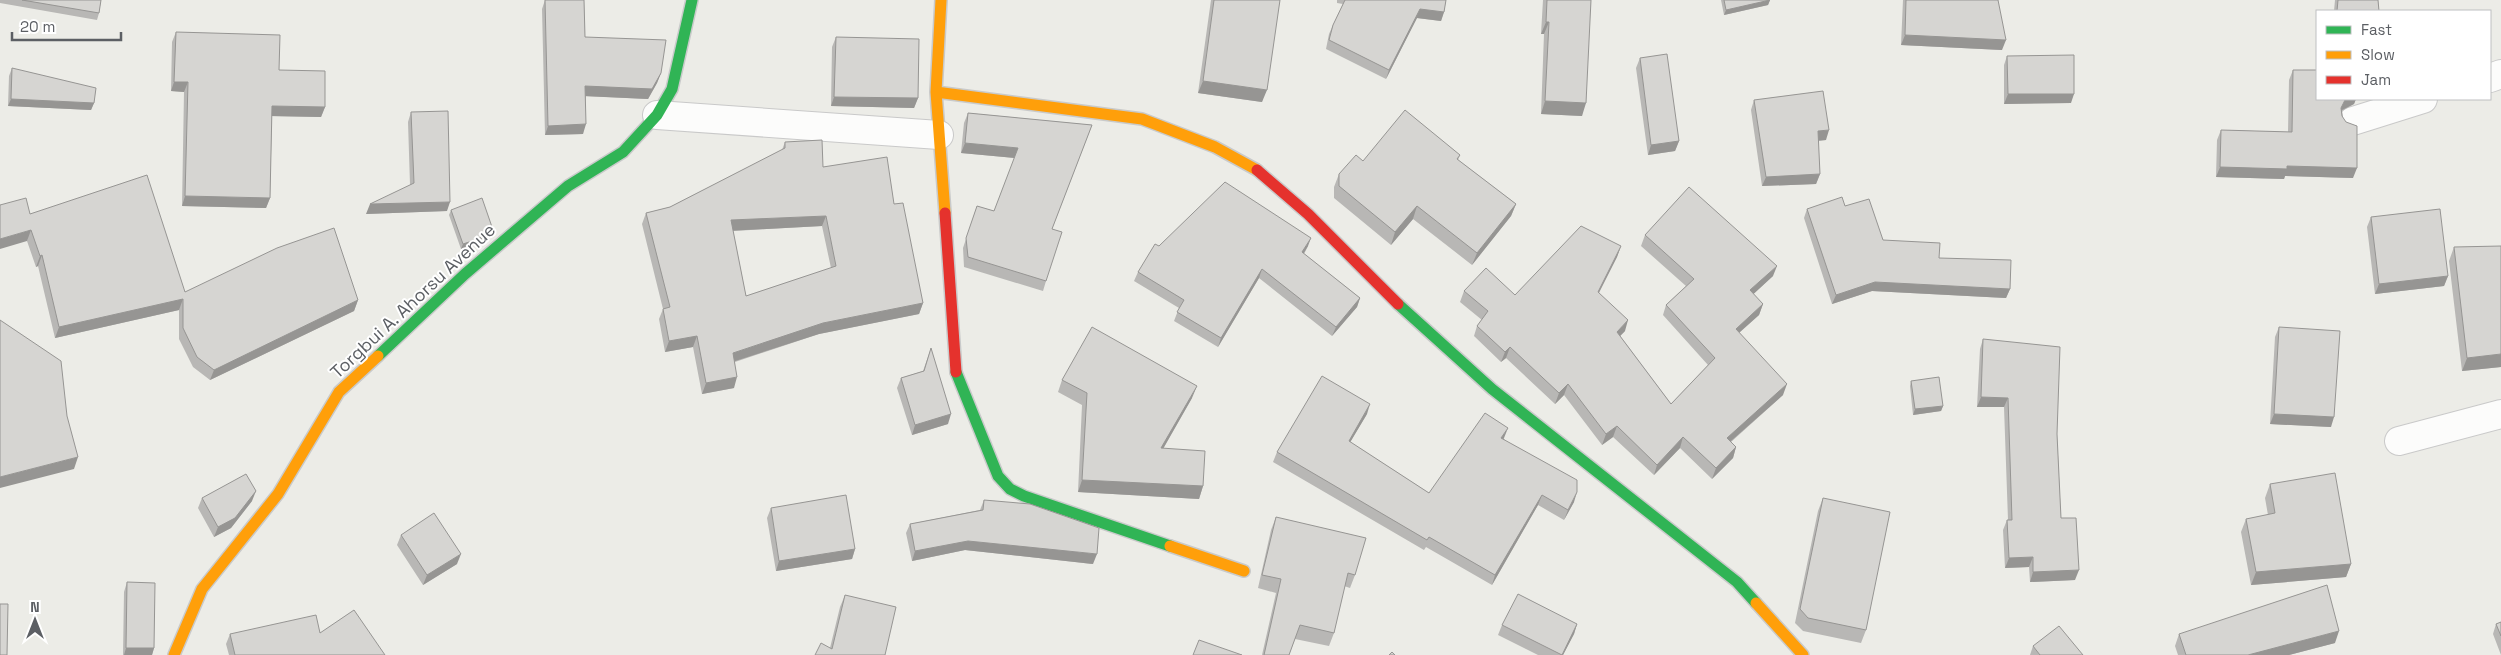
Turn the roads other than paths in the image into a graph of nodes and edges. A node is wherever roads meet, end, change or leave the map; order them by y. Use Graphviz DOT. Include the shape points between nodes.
graph roads {
  1 [pos="692,0"];
  2 [pos="941,0"];
  3 [pos="936,92"];
  4 [pos="2420,100"];
  5 [pos="658,115"];
  6 [pos="2353,121"];
  7 [pos="939,136"];
  8 [pos="2501,414"];
  9 [pos="2398,441"];
  10 [pos="1244,571"];
  11 [pos="174,655"];
  12 [pos="1803,655"];
  1 -- 5 [label="street, Torgbui A. Ahorsu Avenue" via="672,89"];
  2 -- 3 [label="street"];
  3 -- 7 [label="street"];
  3 -- 12 [label="street" via="1142,119 1215,147 1253,167 1308,214 1390,296 1492,389 1737,582"];
  4 -- 6 [label="street"];
  5 -- 7 [label="street"];
  5 -- 11 [label="street, Torgbui A. Ahorsu Avenue" via="623,152 568,186 465,274 339,392 278,494 202,589"];
  7 -- 10 [label="street" via="956,376 998,476 1010,489 1024,496"];
  8 -- 9 [label="street"];
}
